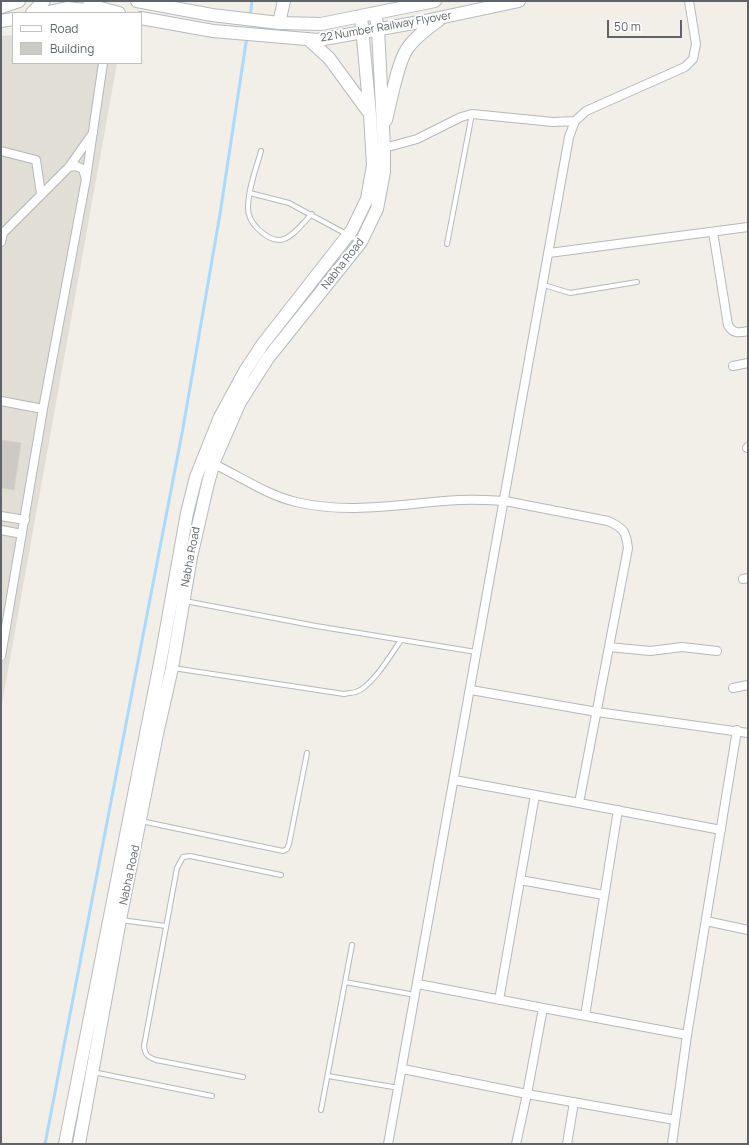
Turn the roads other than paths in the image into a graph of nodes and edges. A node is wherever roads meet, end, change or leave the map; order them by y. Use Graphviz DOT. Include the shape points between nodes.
graph roads {
  1 [pos="19,1"];
  2 [pos="44,1"];
  3 [pos="70,1"];
  4 [pos="137,1"];
  5 [pos="284,1"];
  6 [pos="435,1"];
  7 [pos="519,1"];
  8 [pos="689,1"];
  9 [pos="1,7"];
  10 [pos="98,7"];
  11 [pos="33,12"];
  12 [pos="49,12"];
  13 [pos="116,12"];
  14 [pos="374,13"];
  15 [pos="361,16"];
  16 [pos="443,17"];
  17 [pos="142,18"];
  18 [pos="12,19"];
  19 [pos="1,21"];
  20 [pos="280,23"];
  21 [pos="378,29"];
  22 [pos="362,32"];
  23 [pos="308,39"];
  24 [pos="103,64"];
  25 [pos="472,114"];
  26 [pos="370,115"];
  27 [pos="575,121"];
  28 [pos="383,129"];
  29 [pos="93,133"];
  30 [pos="384,148"];
  31 [pos="261,150"];
  32 [pos="1,151"];
  33 [pos="68,167"];
  34 [pos="86,178"];
  35 [pos="250,193"];
  36 [pos="41,194"];
  37 [pos="312,214"];
  38 [pos="748,226"];
  39 [pos="713,232"];
  40 [pos="2,233"];
  41 [pos="348,234"];
  42 [pos="1,242"];
  43 [pos="361,242"];
  44 [pos="447,244"];
  45 [pos="550,252"];
  46 [pos="637,282"];
  47 [pos="544,285"];
  48 [pos="748,332"];
  49 [pos="748,363"];
  50 [pos="733,366"];
  51 [pos="1,401"];
  52 [pos="43,409"];
  53 [pos="214,464"];
  54 [pos="505,501"];
  55 [pos="1,516"];
  56 [pos="24,520"];
  57 [pos="1,530"];
  58 [pos="22,534"];
  59 [pos="177,600"];
  60 [pos="401,640"];
  61 [pos="609,648"];
  62 [pos="717,651"];
  63 [pos="476,652"];
  64 [pos="1,656"];
  65 [pos="172,668"];
  66 [pos="748,685"];
  67 [pos="733,688"];
  68 [pos="471,690"];
  69 [pos="597,712"];
  70 [pos="737,730"];
  71 [pos="748,733"];
  72 [pos="307,753"];
  73 [pos="454,780"];
  74 [pos="535,795"];
  75 [pos="579,803"];
  76 [pos="618,810"];
  77 [pos="141,821"];
  78 [pos="721,830"];
  79 [pos="281,875"];
  80 [pos="520,880"];
  81 [pos="604,895"];
  82 [pos="120,920"];
  83 [pos="706,921"];
  84 [pos="166,926"];
  85 [pos="748,930"];
  86 [pos="352,945"];
  87 [pos="346,982"];
  88 [pos="418,984"];
  89 [pos="416,995"];
  90 [pos="499,1000"];
  91 [pos="543,1008"];
  92 [pos="585,1016"];
  93 [pos="687,1034"];
  94 [pos="403,1070"];
  95 [pos="93,1071"];
  96 [pos="328,1076"];
  97 [pos="243,1077"];
  98 [pos="399,1088"];
  99 [pos="527,1094"];
  100 [pos="212,1096"];
  101 [pos="574,1102"];
  102 [pos="321,1110"];
  103 [pos="675,1120"];
  104 [pos="65,1144"];
  105 [pos="79,1144"];
  106 [pos="388,1144"];
  107 [pos="516,1144"];
  108 [pos="567,1144"];
  109 [pos="672,1144"];
  1 -- 9 [label="main road"];
  2 -- 11 [label="main road"];
  3 -- 10 [label="main road"];
  4 -- 20 [label="main road, 22 Number Railway Flyover" via="212,15"];
  5 -- 20 [label="main road"];
  6 -- 14 [label="main road, 22 Number Railway Flyover"];
  7 -- 16 [label="main road, 22 Number Railway Flyover"];
  8 -- 27 [label="street" via="696,44 693,59 684,67 586,111"];
  10 -- 12 [label="main road" via="85,10 67,8"];
  10 -- 13 [label="main road"];
  14 -- 15 [label="main road, 22 Number Railway Flyover"];
  14 -- 21 [label="main road, Nabha Road"];
  15 -- 20 [label="main road, 22 Number Railway Flyover" via="321,24"];
  15 -- 22 [label="main road, Nabha Road"];
  16 -- 21 [label="main road, 22 Number Railway Flyover"];
  16 -- 28 [label="main road" via="407,49"];
  17 -- 23 [label="main road, 22 Number Railway Flyover" via="213,31"];
  18 -- 19 [label="main road"];
  21 -- 22 [label="main road, 22 Number Railway Flyover"];
  21 -- 28 [label="main road, Nabha Road"];
  22 -- 23 [label="main road, 22 Number Railway Flyover" via="318,40"];
  22 -- 26 [label="main road, Nabha Road"];
  23 -- 26 [label="main road" via="329,58"];
  24 -- 29 [label="street"];
  25 -- 27 [label="street" via="554,122"];
  25 -- 30 [label="street" via="417,139"];
  25 -- 44 [label="lane"];
  26 -- 41 [label="main road, Nabha Road" via="373,165 367,199"];
  27 -- 45 [label="street" via="569,137"];
  28 -- 30 [label="main road, Nabha Road"];
  29 -- 33 [label="street"];
  29 -- 34 [label="street"];
  30 -- 43 [label="main road, Nabha Road" via="384,172 378,203 370,227"];
  31 -- 35 [label="lane"];
  32 -- 36 [label="street" via="36,160"];
  33 -- 34 [label="street" via="76,166 83,170"];
  33 -- 36 [label="street"];
  34 -- 52 [label="street"];
  35 -- 37 [label="lane" via="289,203"];
  35 -- 37 [label="lane" via="250,218 274,241 290,236"];
  36 -- 40 [label="street"];
  37 -- 41 [label="lane"];
  38 -- 39 [label="street"];
  39 -- 45 [label="street"];
  39 -- 48 [label="street" via="728,325 731,331"];
  40 -- 42 [label="street"];
  41 -- 43 [label="lane"];
  41 -- 59 [label="main road, Nabha Road" via="262,345 220,417 196,477 187,513"];
  43 -- 53 [label="main road, Nabha Road" via="268,358 240,402"];
  45 -- 47 [label="street"];
  46 -- 47 [label="lane" via="570,293"];
  47 -- 54 [label="street"];
  49 -- 50 [label="street"];
  51 -- 52 [label="street"];
  52 -- 56 [label="street"];
  53 -- 54 [label="street" via="270,493 296,502 326,507 376,508 460,500"];
  53 -- 59 [label="main road, Nabha Road"];
  54 -- 61 [label="street" via="608,521 620,527 626,536 628,548"];
  54 -- 63 [label="street"];
  55 -- 56 [label="street"];
  56 -- 58 [label="street"];
  57 -- 58 [label="street"];
  58 -- 64 [label="street"];
  59 -- 60 [label="lane"];
  59 -- 65 [label="main road, Nabha Road"];
  59 -- 104 [label="main road, Nabha Road"];
  60 -- 63 [label="lane"];
  60 -- 65 [label="lane" via="365,687 357,692 344,694"];
  61 -- 62 [label="street" via="650,651 682,647"];
  61 -- 69 [label="street"];
  63 -- 68 [label="street"];
  65 -- 77 [label="main road, Nabha Road"];
  66 -- 67 [label="street"];
  68 -- 69 [label="street"];
  68 -- 73 [label="street"];
  69 -- 70 [label="street"];
  69 -- 75 [label="street"];
  70 -- 71 [label="street"];
  70 -- 78 [label="street"];
  72 -- 77 [label="lane" via="289,844 283,851"];
  73 -- 74 [label="street"];
  73 -- 88 [label="street"];
  74 -- 75 [label="street"];
  74 -- 80 [label="street"];
  75 -- 76 [label="street"];
  76 -- 78 [label="street"];
  76 -- 81 [label="street"];
  77 -- 82 [label="main road, Nabha Road"];
  78 -- 83 [label="street"];
  79 -- 84 [label="lane" via="190,856 183,857 177,868"];
  80 -- 81 [label="street"];
  80 -- 90 [label="street"];
  81 -- 92 [label="street"];
  82 -- 84 [label="lane"];
  82 -- 95 [label="main road, Nabha Road"];
  83 -- 85 [label="street"];
  83 -- 93 [label="street"];
  84 -- 97 [label="lane" via="144,1046 145,1053 148,1058 156,1060"];
  86 -- 87 [label="lane"];
  87 -- 89 [label="lane"];
  87 -- 96 [label="lane"];
  88 -- 89 [label="street"];
  88 -- 90 [label="street"];
  89 -- 94 [label="street"];
  90 -- 91 [label="street"];
  91 -- 92 [label="street"];
  91 -- 99 [label="street"];
  92 -- 93 [label="street"];
  93 -- 103 [label="street"];
  94 -- 98 [label="street"];
  94 -- 99 [label="street"];
  95 -- 100 [label="lane"];
  95 -- 105 [label="main road, Nabha Road"];
  96 -- 98 [label="lane"];
  96 -- 102 [label="lane"];
  98 -- 106 [label="street"];
  99 -- 101 [label="street"];
  99 -- 107 [label="street"];
  101 -- 103 [label="street"];
  101 -- 108 [label="street"];
  103 -- 109 [label="street"];
}
